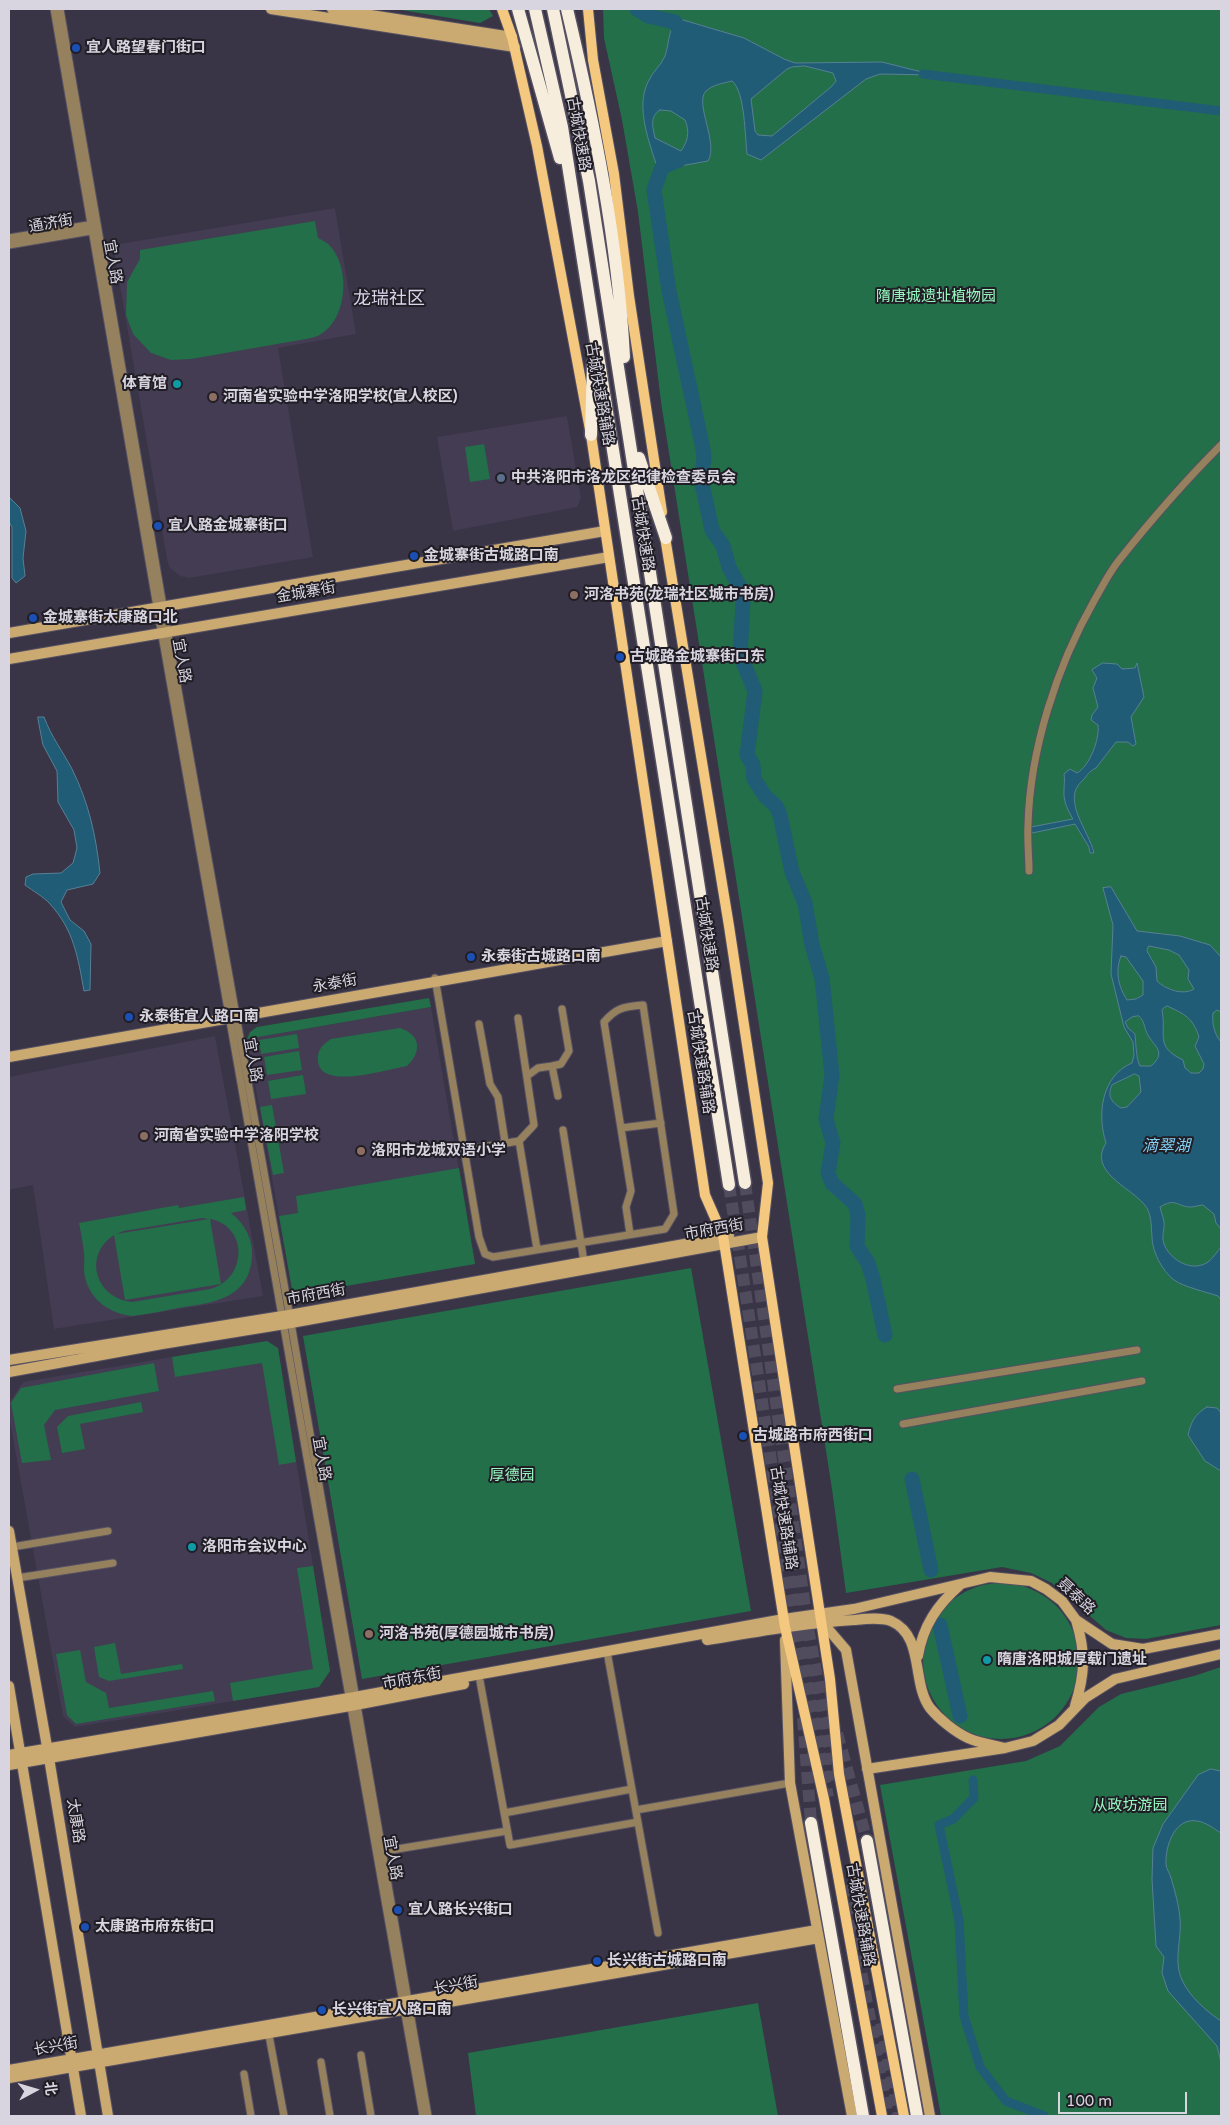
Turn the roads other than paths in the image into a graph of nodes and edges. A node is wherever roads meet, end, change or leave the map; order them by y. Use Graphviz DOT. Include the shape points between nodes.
graph roads {
  1 [pos="54,9"];
  2 [pos="60,9"];
  3 [pos="270,9"];
  4 [pos="332,9"];
  5 [pos="502,9"];
  6 [pos="518,9"];
  7 [pos="535,9"];
  8 [pos="553,9"];
  9 [pos="567,9"];
  10 [pos="577,9"];
  11 [pos="588,9"];
  12 [pos="514,42"];
  13 [pos="580,63"];
  14 [pos="574,203"];
  15 [pos="94,227"];
  16 [pos="9,238"];
  17 [pos="9,245"];
  18 [pos="594,328"];
  19 [pos="628,423"];
  20 [pos="592,435"];
  21 [pos="1221,445"];
  22 [pos="605,531"];
  23 [pos="666,538"];
  24 [pos="608,557"];
  25 [pos="160,606"];
  26 [pos="9,633"];
  27 [pos="165,633"];
  28 [pos="9,659"];
  29 [pos="1029,871"];
  30 [pos="667,938"];
  31 [pos="435,979"];
  32 [pos="562,1009"];
  33 [pos="233,1014"];
  34 [pos="518,1018"];
  35 [pos="479,1024"];
  36 [pos="9,1050"];
  37 [pos="9,1056"];
  38 [pos="552,1066"];
  39 [pos="527,1076"];
  40 [pos="558,1096"];
  41 [pos="661,1123"];
  42 [pos="621,1128"];
  43 [pos="563,1130"];
  44 [pos="519,1141"];
  45 [pos="505,1142"];
  46 [pos="464,1150"];
  47 [pos="745,1183"];
  48 [pos="729,1185"];
  49 [pos="630,1234"];
  50 [pos="762,1237"];
  51 [pos="724,1240"];
  52 [pos="580,1242"];
  53 [pos="537,1250"];
  54 [pos="584,1262"];
  55 [pos="287,1320"];
  56 [pos="1137,1350"];
  57 [pos="9,1360"];
  58 [pos="9,1372"];
  59 [pos="1142,1381"];
  60 [pos="897,1389"];
  61 [pos="903,1424"];
  62 [pos="9,1531"];
  63 [pos="108,1531"];
  64 [pos="12,1547"];
  65 [pos="114,1562"];
  66 [pos="17,1578"];
  67 [pos="963,1583"];
  68 [pos="821,1618"];
  69 [pos="1076,1620"];
  70 [pos="785,1623"];
  71 [pos="1221,1634"];
  72 [pos="1221,1654"];
  73 [pos="608,1657"];
  74 [pos="916,1667"];
  75 [pos="480,1681"];
  76 [pos="9,1686"];
  77 [pos="352,1701"];
  78 [pos="1074,1709"];
  79 [pos="1005,1748"];
  80 [pos="48,1753"];
  81 [pos="9,1755"];
  82 [pos="21,1758"];
  83 [pos="9,1765"];
  84 [pos="867,1769"];
  85 [pos="790,1783"];
  86 [pos="632,1789"];
  87 [pos="636,1810"];
  88 [pos="504,1813"];
  89 [pos="638,1822"];
  90 [pos="811,1824"];
  91 [pos="507,1831"];
  92 [pos="868,1841"];
  93 [pos="379,1852"];
  94 [pos="658,1934"];
  95 [pos="818,1934"];
  96 [pos="406,2005"];
  97 [pos="268,2032"];
  98 [pos="361,2055"];
  99 [pos="98,2059"];
  100 [pos="321,2062"];
  101 [pos="71,2063"];
  102 [pos="9,2070"];
  103 [pos="244,2074"];
  104 [pos="9,2078"];
  105 [pos="81,2116"];
  106 [pos="108,2116"];
  107 [pos="251,2116"];
  108 [pos="284,2116"];
  109 [pos="330,2116"];
  110 [pos="371,2116"];
  111 [pos="423,2116"];
  112 [pos="428,2116"];
  113 [pos="852,2116"];
  114 [pos="863,2116"];
  115 [pos="882,2116"];
  116 [pos="904,2116"];
  117 [pos="917,2116"];
  118 [pos="930,2116"];
  1 -- 15 [label="street, 宜人路"];
  2 -- 15 [label="street, 宜人路"];
  3 -- 12 [label="main road"];
  4 -- 12 [label="main road"];
  5 -- 12 [label="main road, 古城快速路辅路"];
  6 -- 14 [label="highway"];
  7 -- 14 [label="highway, 古城快速路" via="562,127"];
  8 -- 19 [label="highway, 古城快速路" via="589,181"];
  9 -- 13 [label="highway"];
  10 -- 13 [label="highway"];
  11 -- 23 [label="main road, 古城快速路辅路"];
  12 -- 20 [label="main road, 古城快速路辅路"];
  13 -- 19 [label="highway" via="596,143 622,317"];
  14 -- 18 [label="highway, 古城快速路"];
  15 -- 16 [label="street, 通济街"];
  15 -- 17 [label="street, 通济街"];
  15 -- 25 [label="street, 宜人路"];
  18 -- 20 [label="highway"];
  18 -- 48 [label="highway, 古城快速路"];
  19 -- 23 [label="highway"];
  19 -- 47 [label="highway, 古城快速路"];
  20 -- 22 [label="main road, 古城快速路辅路"];
  21 -- 29 [label="street" via="1181,486 1119,560 1081,624 1065,659 1035,765 1028,824"];
  22 -- 24 [label="main road, 古城快速路辅路"];
  22 -- 25 [label="main road, 金城寨街"];
  23 -- 50 [label="main road, 古城快速路辅路" via="768,1183"];
  24 -- 27 [label="main road, 金城寨街"];
  24 -- 30 [label="main road, 古城快速路辅路"];
  25 -- 26 [label="main road, 金城寨街"];
  25 -- 27 [label="street, 宜人路"];
  27 -- 28 [label="main road, 金城寨街"];
  27 -- 33 [label="street, 宜人路"];
  30 -- 31 [label="main road, 永泰街"];
  30 -- 51 [label="main road, 古城快速路辅路" via="705,1195"];
  31 -- 33 [label="main road, 永泰街"];
  31 -- 46 [label="street"];
  32 -- 38 [label="street" via="569,1051 561,1064"];
  33 -- 36 [label="main road, 永泰街"];
  33 -- 37 [label="main road, 永泰街"];
  33 -- 55 [label="street, 宜人路"];
  34 -- 39 [label="street"];
  35 -- 45 [label="street" via="490,1084 498,1097"];
  38 -- 39 [label="street" via="538,1068"];
  38 -- 40 [label="street"];
  39 -- 44 [label="street" via="534,1124"];
  41 -- 42 [label="street"];
  41 -- 42 [label="street" via="643,1005 625,1007 613,1011 604,1022"];
  41 -- 49 [label="street" via="674,1214 665,1229"];
  42 -- 49 [label="street" via="632,1191 626,1206"];
  43 -- 52 [label="street"];
  44 -- 45 [label="street"];
  44 -- 53 [label="street"];
  45 -- 46 [label="street"];
  46 -- 53 [label="street" via="479,1237 485,1254 493,1257"];
  49 -- 52 [label="street"];
  50 -- 51 [label="main road, 市府西街"];
  50 -- 68 [label="main road, 古城快速路辅路"];
  51 -- 54 [label="main road, 市府西街"];
  51 -- 55 [label="main road, 市府西街"];
  51 -- 70 [label="main road, 古城快速路辅路"];
  52 -- 53 [label="street"];
  52 -- 54 [label="street"];
  54 -- 55 [label="main road, 市府西街"];
  55 -- 57 [label="main road, 市府西街"];
  55 -- 58 [label="main road, 市府西街"];
  55 -- 77 [label="street, 宜人路"];
  56 -- 60 [label="street"];
  59 -- 61 [label="street"];
  62 -- 64 [label="main road, 太康路"];
  63 -- 64 [label="street"];
  64 -- 66 [label="main road, 太康路"];
  65 -- 66 [label="street"];
  66 -- 80 [label="main road, 太康路"];
  67 -- 68 [label="main road, 聂泰路"];
  67 -- 69 [label="main road, 聂泰路" via="990,1577 1031,1581 1062,1601"];
  67 -- 74 [label="main road" via="944,1599 931,1617 920,1641"];
  68 -- 70 [label="main road, 市府东街"];
  68 -- 74 [label="main road" via="890,1621 902,1628 912,1643"];
  68 -- 84 [label="main road" via="846,1650"];
  68 -- 116 [label="main road, 古城快速路辅路" via="839,1774"];
  69 -- 71 [label="main road, 聂泰路" via="1112,1644 1143,1649"];
  69 -- 78 [label="main road" via="1084,1663"];
  70 -- 73 [label="main road, 市府东街"];
  70 -- 77 [label="main road, 市府东街"];
  70 -- 85 [label="main road"];
  70 -- 115 [label="main road, 古城快速路辅路" via="824,1799"];
  72 -- 78 [label="main road" via="1115,1679"];
  73 -- 75 [label="main road, 市府东街"];
  73 -- 86 [label="street"];
  74 -- 79 [label="main road" via="930,1708 948,1725 969,1738"];
  75 -- 77 [label="main road, 市府东街"];
  75 -- 88 [label="street"];
  76 -- 82 [label="main road"];
  77 -- 80 [label="main road, 市府东街"];
  77 -- 93 [label="street, 宜人路"];
  78 -- 79 [label="main road" via="1059,1725 1033,1741"];
  79 -- 84 [label="main road"];
  80 -- 82 [label="main road, 市府东街"];
  80 -- 99 [label="main road, 太康路"];
  81 -- 82 [label="main road, 市府东街"];
  82 -- 83 [label="main road, 市府东街"];
  82 -- 101 [label="main road"];
  84 -- 118 [label="main road"];
  85 -- 87 [label="street"];
  85 -- 95 [label="main road"];
  86 -- 87 [label="street"];
  86 -- 88 [label="street"];
  87 -- 89 [label="street"];
  88 -- 91 [label="street"];
  89 -- 91 [label="street" via="510,1845"];
  89 -- 94 [label="street"];
  90 -- 114 [label="highway"];
  91 -- 93 [label="street"];
  92 -- 117 [label="highway"];
  93 -- 96 [label="street, 宜人路"];
  95 -- 96 [label="main road, 长兴街"];
  95 -- 113 [label="main road"];
  96 -- 97 [label="main road, 长兴街"];
  96 -- 99 [label="main road, 长兴街"];
  96 -- 111 [label="street, 宜人路"];
  96 -- 112 [label="street, 宜人路"];
  97 -- 99 [label="main road, 长兴街"];
  97 -- 108 [label="street"];
  98 -- 110 [label="street"];
  99 -- 101 [label="main road, 长兴街"];
  99 -- 106 [label="main road, 太康路"];
  100 -- 109 [label="street"];
  101 -- 102 [label="main road, 长兴街"];
  101 -- 104 [label="main road, 长兴街"];
  101 -- 105 [label="main road"];
  103 -- 107 [label="street"];
}
